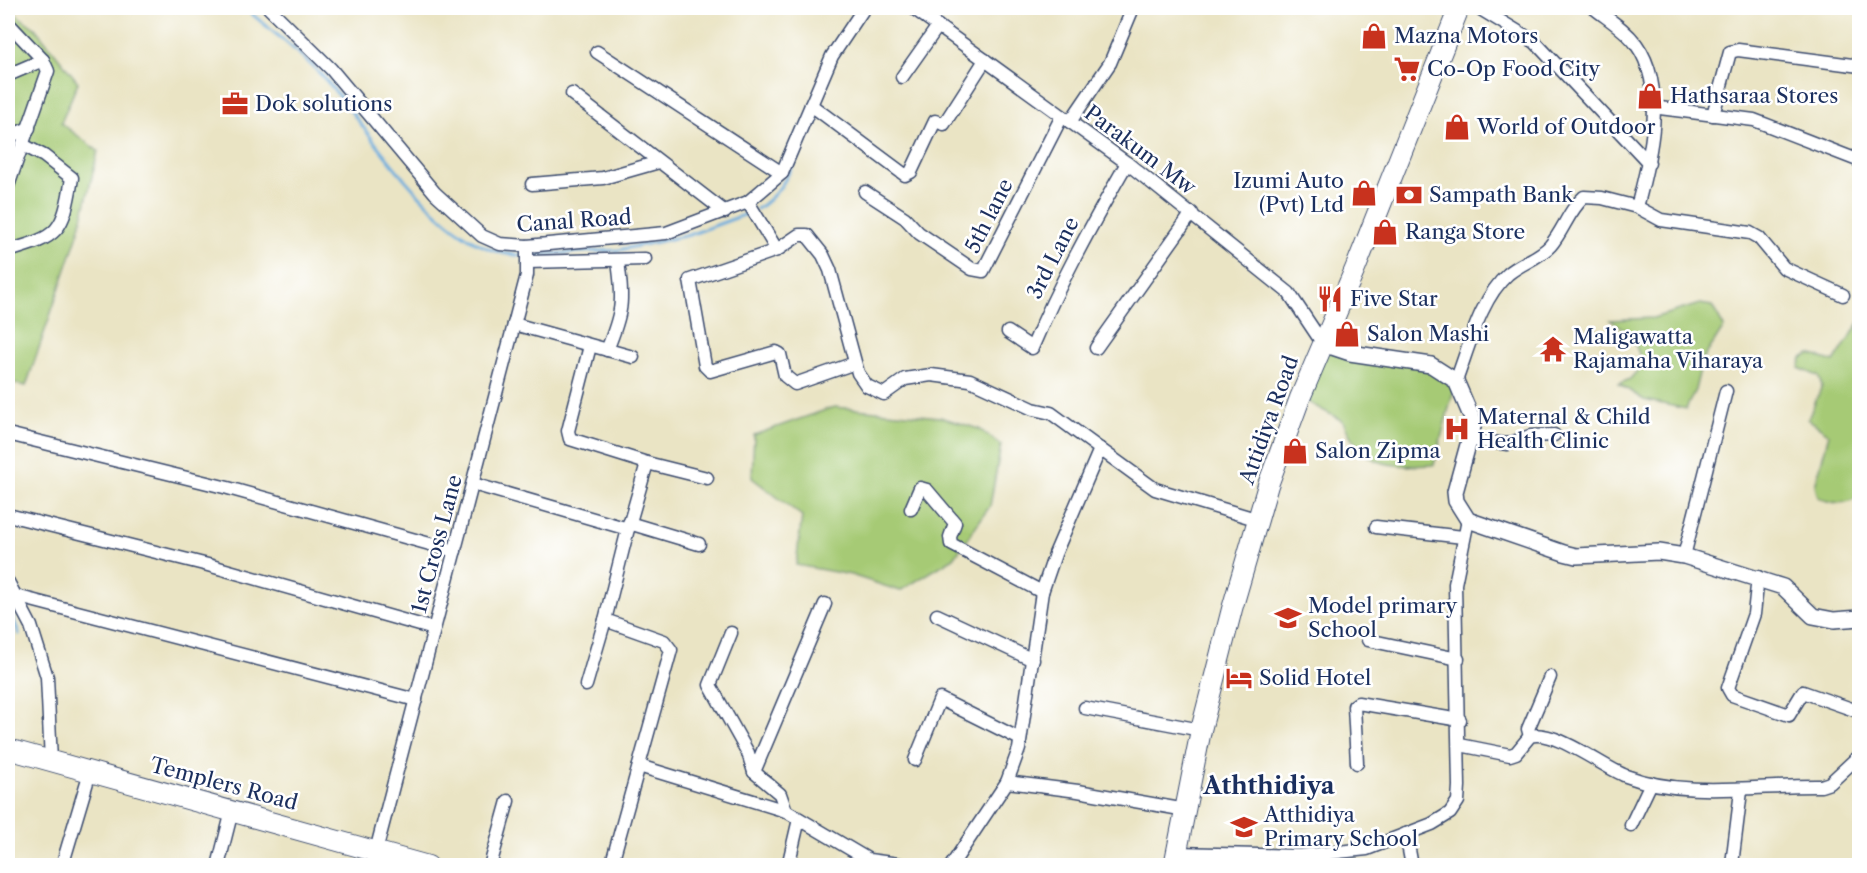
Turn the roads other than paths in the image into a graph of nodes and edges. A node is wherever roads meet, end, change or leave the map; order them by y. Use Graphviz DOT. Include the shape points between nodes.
graph roads {
  1 [pos="269,8"];
  2 [pos="864,8"];
  3 [pos="913,8"];
  4 [pos="1132,8"];
  5 [pos="1459,8"];
  6 [pos="1479,8"];
  7 [pos="1594,8"];
  8 [pos="8,23"];
  9 [pos="938,26"];
  10 [pos="597,52"];
  11 [pos="44,60"];
  12 [pos="985,60"];
  13 [pos="1860,66"];
  14 [pos="8,75"];
  15 [pos="902,77"];
  16 [pos="572,94"];
  17 [pos="812,105"];
  18 [pos="1652,107"];
  19 [pos="1713,115"];
  20 [pos="1066,119"];
  21 [pos="29,128"];
  22 [pos="8,137"];
  23 [pos="23,145"];
  24 [pos="1860,161"];
  25 [pos="660,162"];
  26 [pos="1127,163"];
  27 [pos="1649,163"];
  28 [pos="782,173"];
  29 [pos="532,184"];
  30 [pos="8,186"];
  31 [pos="865,192"];
  32 [pos="751,207"];
  33 [pos="1636,207"];
  34 [pos="725,212"];
  35 [pos="1192,213"];
  36 [pos="777,250"];
  37 [pos="8,251"];
  38 [pos="527,255"];
  39 [pos="645,259"];
  40 [pos="618,261"];
  41 [pos="1843,295"];
  42 [pos="514,324"];
  43 [pos="1008,332"];
  44 [pos="1323,344"];
  45 [pos="590,346"];
  46 [pos="1096,348"];
  47 [pos="608,350"];
  48 [pos="633,357"];
  49 [pos="855,363"];
  50 [pos="1456,381"];
  51 [pos="1726,391"];
  52 [pos="8,434"];
  53 [pos="1554,435"];
  54 [pos="1471,440"];
  55 [pos="1100,449"];
  56 [pos="646,463"];
  57 [pos="707,478"];
  58 [pos="473,484"];
  59 [pos="911,509"];
  60 [pos="8,516"];
  61 [pos="1259,520"];
  62 [pos="1468,520"];
  63 [pos="629,526"];
  64 [pos="1376,527"];
  65 [pos="1463,537"];
  66 [pos="699,544"];
  67 [pos="455,551"];
  68 [pos="1684,556"];
  69 [pos="1758,577"];
  70 [pos="8,582"];
  71 [pos="1042,592"];
  72 [pos="10,595"];
  73 [pos="825,604"];
  74 [pos="937,615"];
  75 [pos="1860,618"];
  76 [pos="605,621"];
  77 [pos="434,629"];
  78 [pos="730,633"];
  79 [pos="1368,639"];
  80 [pos="1458,659"];
  81 [pos="1033,660"];
  82 [pos="1550,677"];
  83 [pos="586,685"];
  84 [pos="416,700"];
  85 [pos="1085,708"];
  86 [pos="1860,712"];
  87 [pos="1460,720"];
  88 [pos="1201,730"];
  89 [pos="1530,736"];
  90 [pos="1020,739"];
  91 [pos="1460,745"];
  92 [pos="8,749"];
  93 [pos="1860,755"];
  94 [pos="915,760"];
  95 [pos="51,761"];
  96 [pos="1357,763"];
  97 [pos="639,766"];
  98 [pos="90,772"];
  99 [pos="754,772"];
  100 [pos="1007,782"];
  101 [pos="1651,783"];
  102 [pos="1741,790"];
  103 [pos="508,801"];
  104 [pos="1186,810"];
  105 [pos="232,811"];
  106 [pos="786,811"];
  107 [pos="799,819"];
  108 [pos="1631,825"];
  109 [pos="1406,834"];
  110 [pos="373,858"];
  111 [pos="1175,859"];
  112 [pos="1732,864"];
  113 [pos="62,866"];
  114 [pos="218,866"];
  115 [pos="428,866"];
  116 [pos="490,866"];
  117 [pos="611,866"];
  118 [pos="788,866"];
  119 [pos="913,866"];
  120 [pos="951,866"];
  121 [pos="1412,866"];
  1 -- 38 [label="street, Canal Road" via="331,69 435,193 482,236"];
  2 -- 17 [label="street, Canal Road" via="832,56"];
  3 -- 9 [label="street, Parakum Mw"];
  4 -- 20 [label="street" via="1110,63"];
  5 -- 44 [label="main road, Attidiya Road"];
  6 -- 27 [label="street" via="1535,42"];
  7 -- 18 [label="street" via="1627,34 1646,61"];
  8 -- 11 [label="street"];
  9 -- 12 [label="street, Parakum Mw"];
  9 -- 15 [label="street"];
  10 -- 28 [label="street"];
  11 -- 14 [label="street"];
  11 -- 21 [label="street" via="48,71"];
  12 -- 17 [label="street" via="944,124 935,121 911,172 905,175"];
  12 -- 20 [label="street, Parakum Mw"];
  13 -- 19 [label="street" via="1730,52"];
  16 -- 25 [label="street"];
  17 -- 28 [label="street, Canal Road"];
  18 -- 19 [label="street"];
  18 -- 27 [label="street"];
  19 -- 24 [label="street" via="1754,120"];
  20 -- 26 [label="street, Parakum Mw"];
  20 -- 31 [label="street, 5th lane" via="983,271 972,269 927,239"];
  21 -- 22 [label="street"];
  21 -- 23 [label="street"];
  23 -- 30 [label="street"];
  23 -- 37 [label="street" via="72,178 58,229 44,240"];
  25 -- 29 [label="street" via="603,178"];
  25 -- 34 [label="street"];
  26 -- 35 [label="street, Parakum Mw"];
  26 -- 43 [label="street, 3rd Lane" via="1070,263 1032,348"];
  27 -- 33 [label="street"];
  28 -- 32 [label="street, Canal Road"];
  32 -- 34 [label="street, Canal Road"];
  32 -- 36 [label="street"];
  33 -- 41 [label="street" via="1661,220 1750,233 1784,268"];
  33 -- 50 [label="street" via="1584,197 1573,206 1556,240 1508,274 1492,294"];
  34 -- 38 [label="street, Canal Road" via="666,234"];
  35 -- 44 [label="street, Parakum Mw" via="1289,292"];
  35 -- 46 [label="street"];
  36 -- 49 [label="street" via="799,235 807,235 823,255"];
  36 -- 49 [label="street" via="690,280 705,366 715,372 776,352 780,354 785,376 795,384"];
  38 -- 40 [label="street"];
  38 -- 42 [label="street, 1st Cross Lane"];
  39 -- 40 [label="street"];
  40 -- 47 [label="street" via="623,294 621,316"];
  42 -- 45 [label="street"];
  42 -- 58 [label="street, 1st Cross Lane"];
  44 -- 50 [label="street" via="1431,365"];
  44 -- 61 [label="main road, Attidiya Road" via="1280,451"];
  45 -- 47 [label="street"];
  45 -- 56 [label="street" via="568,431 570,439"];
  47 -- 48 [label="street"];
  49 -- 55 [label="street" via="867,386 884,394 905,378 931,375 970,380 1033,409 1051,413"];
  50 -- 54 [label="street" via="1474,423"];
  51 -- 68 [label="street"];
  52 -- 67 [label="street" via="228,488"];
  53 -- 54 [label="street" via="1530,436 1508,444"];
  54 -- 62 [label="street" via="1455,492"];
  55 -- 61 [label="street" via="1155,489"];
  55 -- 71 [label="street"];
  56 -- 57 [label="street"];
  56 -- 63 [label="street"];
  58 -- 63 [label="street"];
  58 -- 67 [label="street, 1st Cross Lane"];
  59 -- 71 [label="street" via="920,488 927,490 955,523 951,544"];
  60 -- 77 [label="street" via="208,565"];
  61 -- 88 [label="main road, Attidiya Road"];
  62 -- 65 [label="street"];
  62 -- 68 [label="street" via="1576,556 1646,552"];
  63 -- 66 [label="street"];
  63 -- 76 [label="street"];
  64 -- 65 [label="street"];
  65 -- 80 [label="street" via="1455,584"];
  67 -- 77 [label="street, 1st Cross Lane"];
  68 -- 69 [label="street"];
  69 -- 75 [label="street" via="1783,587 1813,616 1834,620"];
  69 -- 86 [label="street" via="1754,614 1728,688 1732,694 1790,715 1803,692"];
  70 -- 72 [label="street"];
  71 -- 81 [label="street"];
  72 -- 84 [label="street"];
  72 -- 95 [label="street" via="31,626 47,678"];
  73 -- 99 [label="street"];
  74 -- 81 [label="street"];
  76 -- 83 [label="street"];
  76 -- 97 [label="street" via="664,641 670,650"];
  77 -- 84 [label="street, 1st Cross Lane"];
  78 -- 99 [label="street" via="710,685 748,753"];
  79 -- 80 [label="street"];
  80 -- 87 [label="street"];
  81 -- 90 [label="street"];
  82 -- 89 [label="street" via="1528,729"];
  84 -- 110 [label="street, 1st Cross Lane"];
  85 -- 88 [label="street"];
  87 -- 91 [label="street"];
  87 -- 96 [label="street" via="1358,703 1354,706"];
  88 -- 104 [label="main road, Attidiya Road"];
  89 -- 91 [label="street" via="1510,755"];
  89 -- 101 [label="street" via="1546,735 1624,775"];
  90 -- 94 [label="street" via="940,699"];
  90 -- 100 [label="street"];
  91 -- 109 [label="street" via="1458,801 1450,813"];
  92 -- 95 [label="main road, Templers Road"];
  93 -- 102 [label="street" via="1830,783 1821,786"];
  95 -- 98 [label="main road, Templers Road"];
  97 -- 106 [label="street"];
  97 -- 117 [label="street"];
  98 -- 105 [label="main road, Templers Road"];
  98 -- 113 [label="street"];
  99 -- 106 [label="street" via="780,794"];
  100 -- 104 [label="street" via="1078,790"];
  100 -- 120 [label="street"];
  101 -- 102 [label="street"];
  101 -- 108 [label="street"];
  102 -- 112 [label="street"];
  103 -- 116 [label="street"];
  104 -- 111 [label="main road, Attidiya Road"];
  105 -- 110 [label="main road, Templers Road"];
  105 -- 114 [label="street"];
  106 -- 107 [label="street"];
  107 -- 118 [label="street"];
  107 -- 119 [label="street" via="869,860"];
  109 -- 111 [label="street" via="1367,849 1333,854"];
  109 -- 121 [label="street"];
  110 -- 115 [label="main road, Templers Road"];
}
